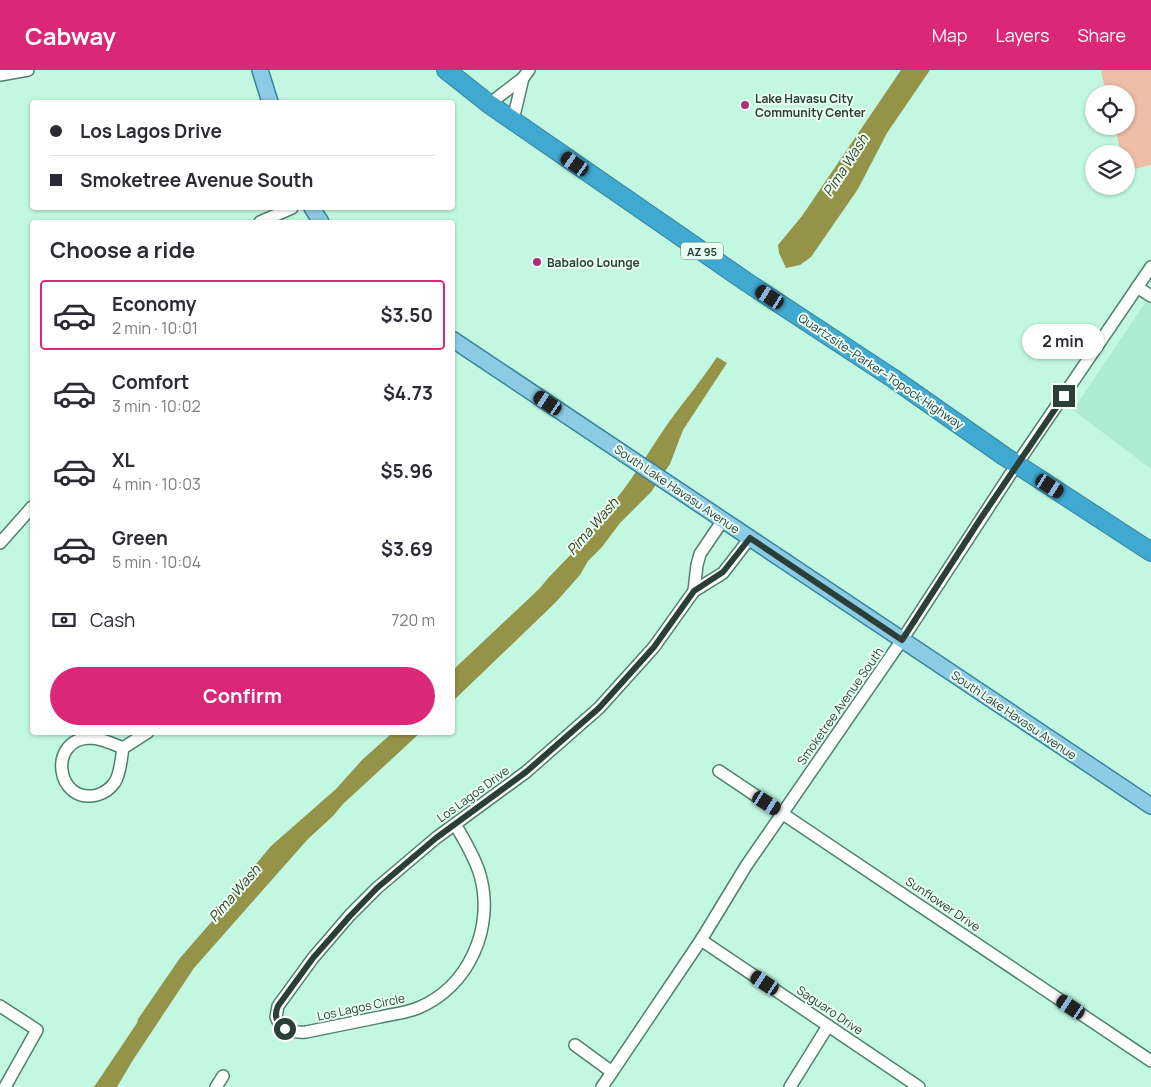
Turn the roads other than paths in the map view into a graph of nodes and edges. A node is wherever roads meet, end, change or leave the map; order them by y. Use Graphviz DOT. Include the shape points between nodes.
graph roads {
  1 [pos="28,70"];
  2 [pos="260,70"];
  3 [pos="446,70"];
  4 [pos="526,74"];
  5 [pos="0,75"];
  6 [pos="269,100"];
  7 [pos="489,104"];
  8 [pos="512,120"];
  9 [pos="287,210"];
  10 [pos="265,220"];
  11 [pos="1151,267"];
  12 [pos="1137,287"];
  13 [pos="1151,296"];
  14 [pos="455,341"];
  15 [pos="1017,464"];
  16 [pos="30,509"];
  17 [pos="724,520"];
  18 [pos="750,538"];
  19 [pos="0,543"];
  20 [pos="1151,552"];
  21 [pos="694,591"];
  22 [pos="902,640"];
  23 [pos="143,735"];
  24 [pos="123,748"];
  25 [pos="719,771"];
  26 [pos="1151,806"];
  27 [pos="783,813"];
  28 [pos="455,824"];
  29 [pos="701,940"];
  30 [pos="0,1006"];
  31 [pos="277,1020"];
  32 [pos="828,1026"];
  33 [pos="575,1045"];
  34 [pos="1151,1061"];
  35 [pos="612,1072"];
  36 [pos="223,1076"];
  37 [pos="5,1087"];
  38 [pos="216,1087"];
  39 [pos="602,1087"];
  40 [pos="790,1087"];
  41 [pos="919,1087"];
  1 -- 5 [label="street"];
  2 -- 6 [label="main road"];
  3 -- 7 [label="highway, AZ 95"];
  4 -- 7 [label="street"];
  4 -- 8 [label="street"];
  7 -- 8 [label="highway, AZ 95"];
  8 -- 15 [label="highway, Quartzsite–Parker–Topock Highway / AZ 95"];
  9 -- 10 [label="street"];
  11 -- 12 [label="street, Smoketree Avenue South"];
  12 -- 13 [label="street"];
  12 -- 15 [label="street, Smoketree Avenue South"];
  14 -- 17 [label="main road, South Lake Havasu Avenue"];
  15 -- 20 [label="highway, Quartzsite–Parker–Topock Highway / AZ 95"];
  15 -- 22 [label="street, Smoketree Avenue South"];
  16 -- 19 [label="street"];
  17 -- 18 [label="main road, South Lake Havasu Avenue"];
  17 -- 21 [label="street, Los Lagos Drive" via="700,554"];
  18 -- 21 [label="street, Los Lagos Drive" via="723,572"];
  18 -- 22 [label="main road, South Lake Havasu Avenue"];
  21 -- 28 [label="street, Los Lagos Drive" via="654,647 599,708 526,772"];
  22 -- 26 [label="main road, South Lake Havasu Avenue"];
  22 -- 27 [label="street, Smoketree Avenue South"];
  23 -- 24 [label="street"];
  24 -- 24 [label="street" via="89,738 76,742 62,758 61,772 67,784 84,795 104,792 118,776"];
  25 -- 27 [label="street, Sunflower Drive"];
  27 -- 29 [label="street, Smoketree Avenue South"];
  27 -- 34 [label="street, Sunflower Drive"];
  28 -- 31 [label="street, Los Lagos Drive" via="405,862 350,916 313,958 278,1006"];
  28 -- 31 [label="street, Los Lagos Circle" via="480,873 484,892 482,930 476,949 455,982 415,1009 303,1032 285,1029"];
  29 -- 32 [label="street, Saguaro Drive"];
  29 -- 35 [label="street, Smoketree Avenue South"];
  30 -- 37 [label="street" via="37,1030"];
  32 -- 40 [label="street"];
  32 -- 41 [label="street, Saguaro Drive"];
  33 -- 35 [label="street"];
  35 -- 39 [label="street, Smoketree Avenue South"];
  36 -- 38 [label="street"];
}
